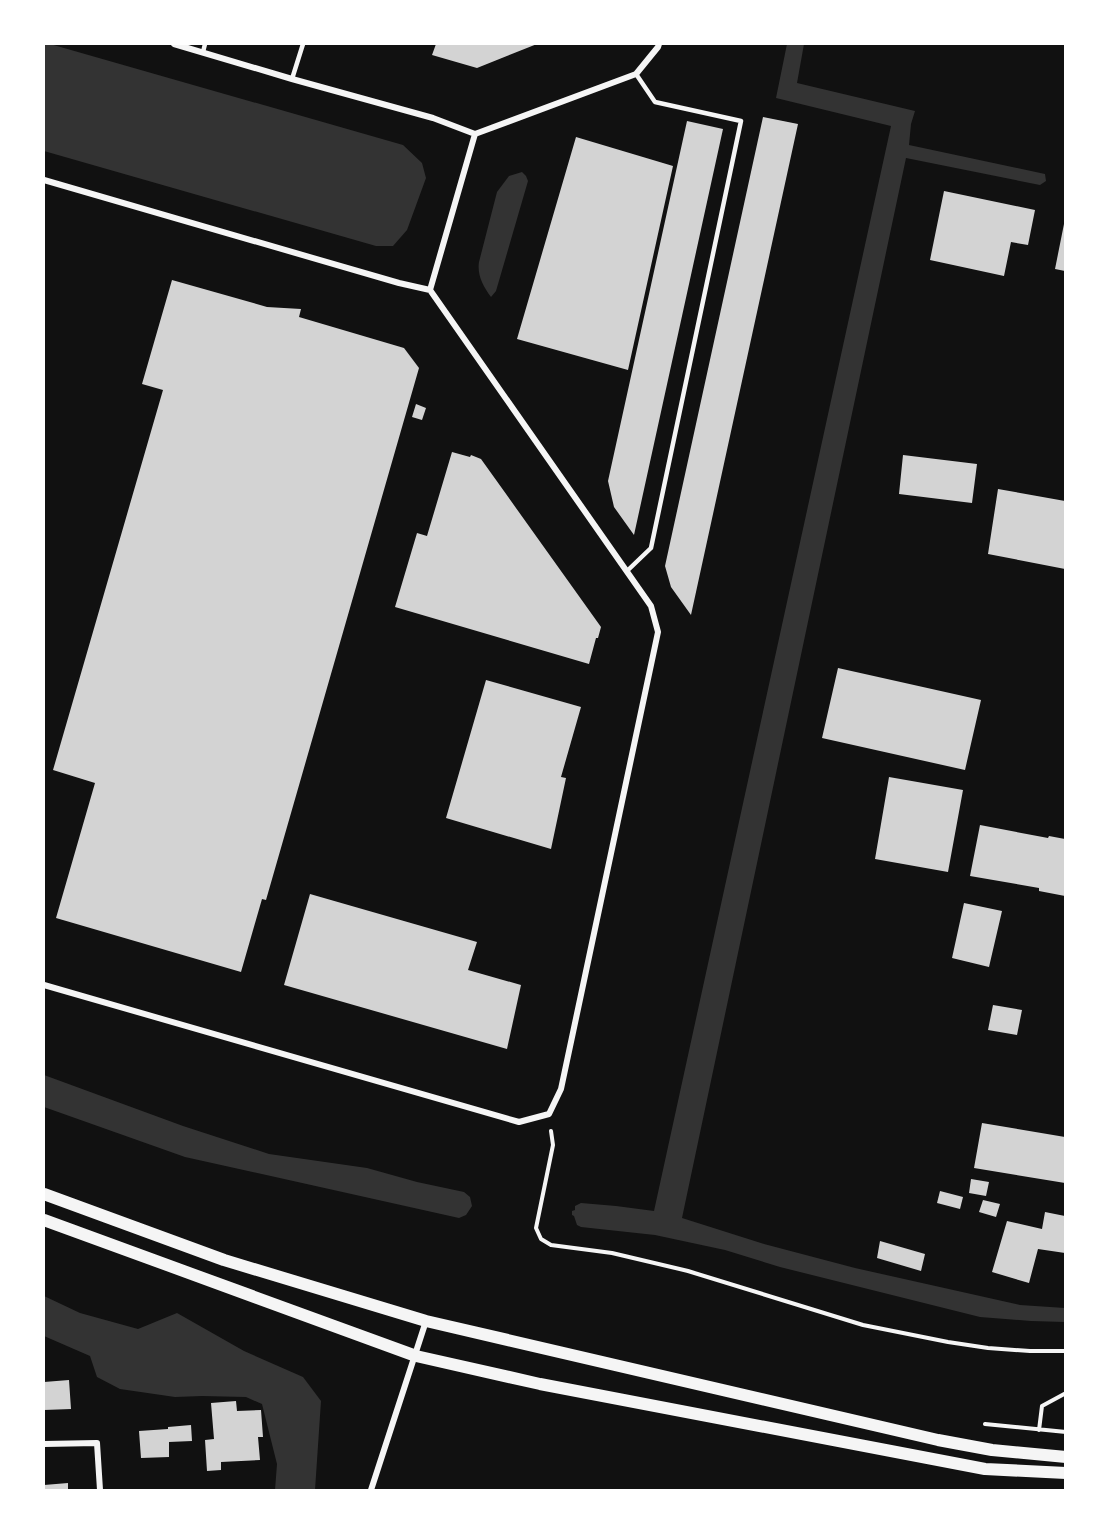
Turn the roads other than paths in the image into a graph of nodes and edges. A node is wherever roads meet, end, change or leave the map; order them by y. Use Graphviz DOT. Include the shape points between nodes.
graph roads {
  1 [pos="174,44"];
  2 [pos="205,44"];
  3 [pos="303,44"];
  4 [pos="659,44"];
  5 [pos="203,52"];
  6 [pos="636,74"];
  7 [pos="292,79"];
  8 [pos="475,134"];
  9 [pos="44,180"];
  10 [pos="430,290"];
  11 [pos="627,571"];
  12 [pos="44,985"];
  13 [pos="44,1194"];
  14 [pos="44,1220"];
  15 [pos="426,1321"];
  16 [pos="416,1356"];
  17 [pos="44,1444"];
  18 [pos="1065,1456"];
  19 [pos="1065,1473"];
  20 [pos="100,1491"];
  21 [pos="371,1491"];
  1 -- 5 [label="street"];
  2 -- 5 [label="lane"];
  3 -- 7 [label="lane"];
  4 -- 6 [label="street"];
  5 -- 7 [label="street"];
  6 -- 8 [label="street"];
  6 -- 11 [label="lane" via="655,102 741,121 651,548"];
  7 -- 8 [label="street" via="433,118"];
  8 -- 10 [label="street"];
  9 -- 10 [label="street"];
  10 -- 11 [label="street"];
  11 -- 12 [label="street" via="651,606 658,632 561,1089 549,1114 519,1122"];
  13 -- 15 [label="main road" via="224,1260"];
  14 -- 16 [label="main road"];
  15 -- 16 [label="street"];
  15 -- 18 [label="main road" via="938,1440 990,1450"];
  16 -- 19 [label="main road" via="540,1384 985,1469"];
  16 -- 21 [label="street"];
  17 -- 20 [label="street" via="98,1443"];
}
